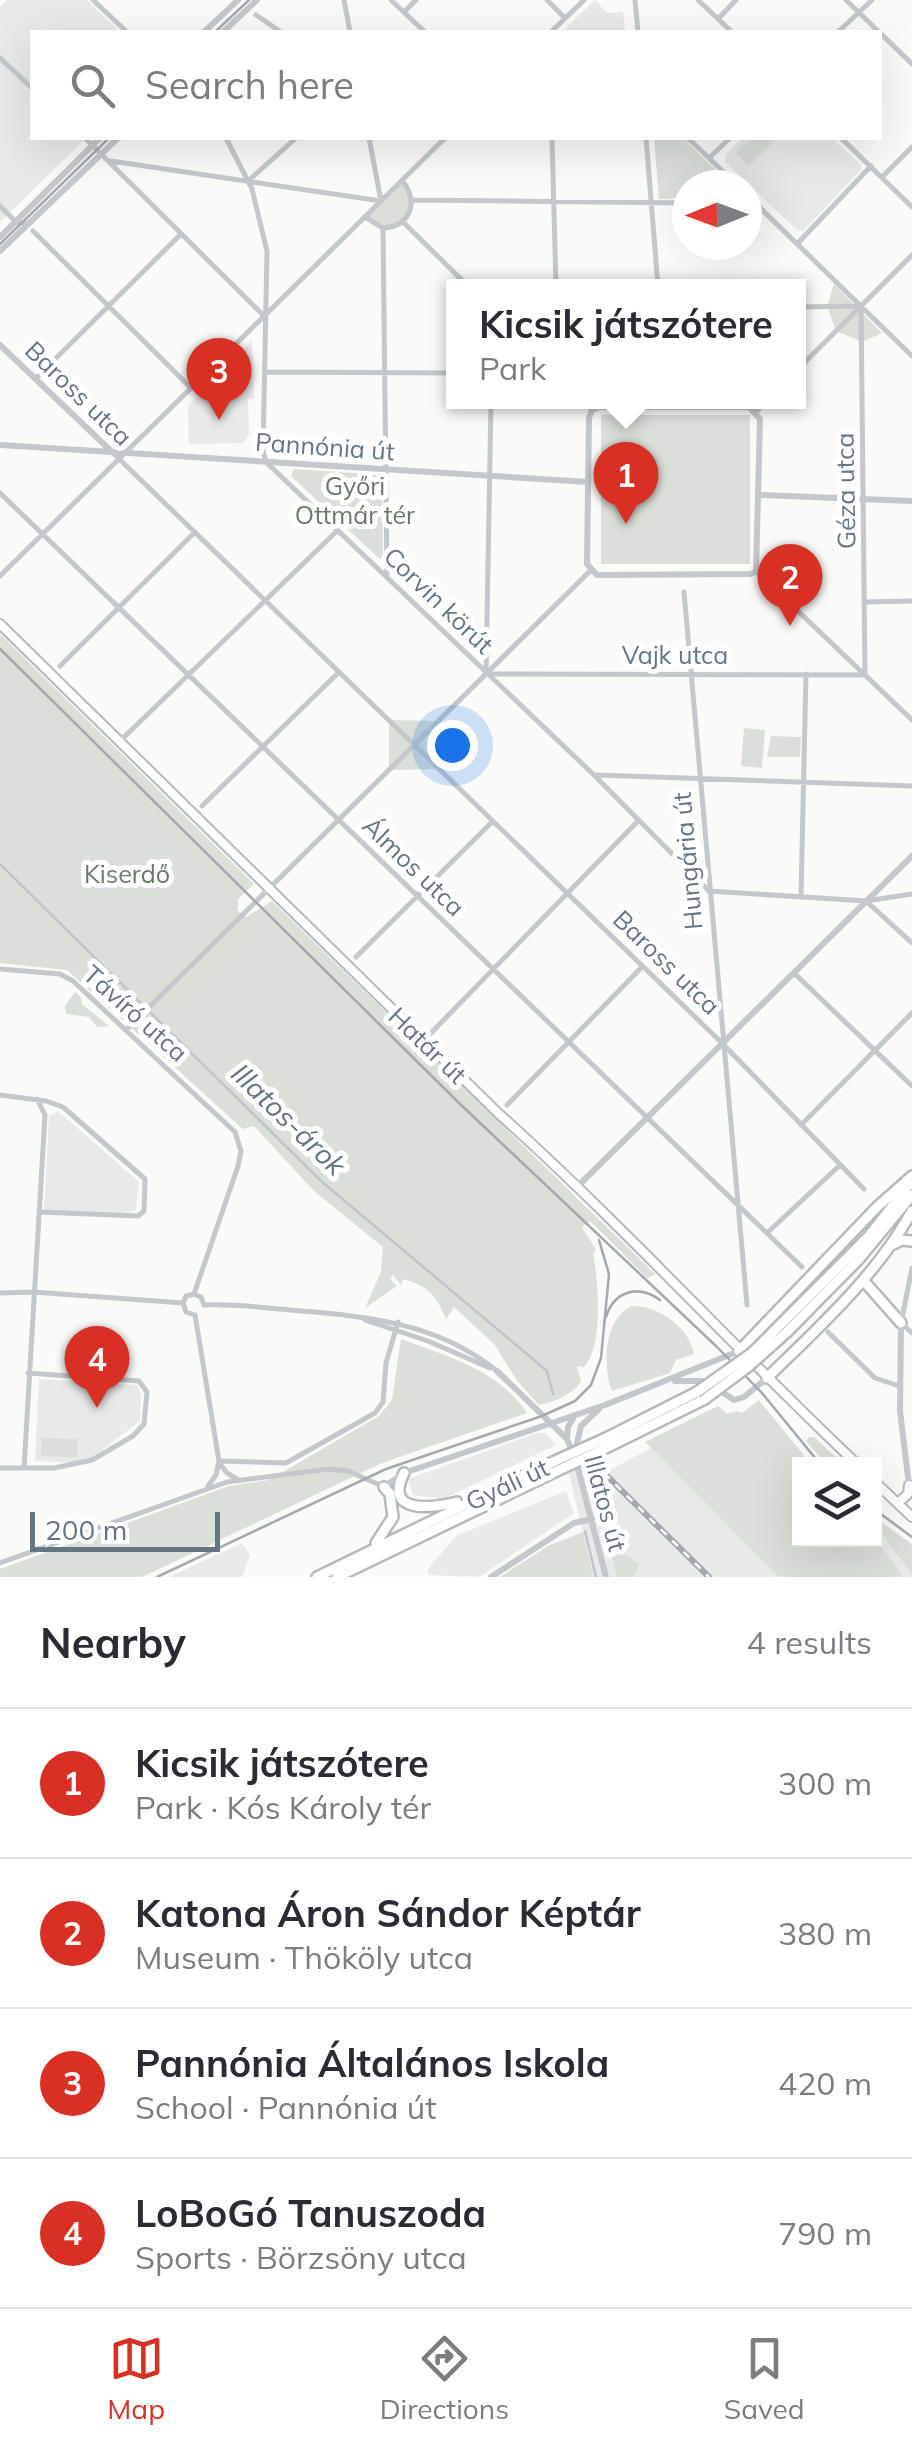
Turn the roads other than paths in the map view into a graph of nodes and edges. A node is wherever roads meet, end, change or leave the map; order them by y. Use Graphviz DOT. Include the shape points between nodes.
graph roads {
  1 [pos="94,0"];
  2 [pos="238,0"];
  3 [pos="257,0"];
  4 [pos="344,0"];
  5 [pos="391,0"];
  6 [pos="416,0"];
  7 [pos="547,0"];
  8 [pos="584,0"];
  9 [pos="635,0"];
  10 [pos="698,0"];
  11 [pos="736,0"];
  12 [pos="846,0"];
  13 [pos="872,0"];
  14 [pos="404,12"];
  15 [pos="859,13"];
  16 [pos="256,15"];
  17 [pos="565,18"];
  18 [pos="718,18"];
  19 [pos="125,30"];
  20 [pos="206,30"];
  21 [pos="224,30"];
  22 [pos="279,30"];
  23 [pos="350,30"];
  24 [pos="423,30"];
  25 [pos="553,30"];
  26 [pos="638,30"];
  27 [pos="730,30"];
  28 [pos="840,30"];
  29 [pos="877,30"];
  30 [pos="882,35"];
  31 [pos="0,58"];
  32 [pos="912,64"];
  33 [pos="30,86"];
  34 [pos="87,140"];
  35 [pos="98,140"];
  36 [pos="116,140"];
  37 [pos="227,140"];
  38 [pos="294,140"];
  39 [pos="369,140"];
  40 [pos="444,140"];
  41 [pos="552,140"];
  42 [pos="646,140"];
  43 [pos="690,140"];
  44 [pos="728,140"];
  45 [pos="843,140"];
  46 [pos="92,145"];
  47 [pos="912,147"];
  48 [pos="103,152"];
  49 [pos="709,158"];
  50 [pos="111,161"];
  51 [pos="871,166"];
  52 [pos="721,170"];
  53 [pos="882,177"];
  54 [pos="402,180"];
  55 [pos="248,181"];
  56 [pos="412,200"];
  57 [pos="381,201"];
  58 [pos="554,203"];
  59 [pos="672,203"];
  60 [pos="652,204"];
  61 [pos="0,206"];
  62 [pos="912,206"];
  63 [pos="762,210"];
  64 [pos="364,217"];
  65 [pos="16,222"];
  66 [pos="403,222"];
  67 [pos="26,224"];
  68 [pos="383,228"];
  69 [pos="33,231"];
  70 [pos="18,233"];
  71 [pos="182,234"];
  72 [pos="0,237"];
  73 [pos="797,244"];
  74 [pos="0,251"];
  75 [pos="912,255"];
  76 [pos="461,279"];
  77 [pos="556,279"];
  78 [pos="657,279"];
  79 [pos="109,306"];
  80 [pos="861,306"];
  81 [pos="806,307"];
  82 [pos="266,317"];
  83 [pos="0,345"];
  84 [pos="912,356"];
  85 [pos="806,361"];
  86 [pos="266,372"];
  87 [pos="385,373"];
  88 [pos="446,373"];
  89 [pos="36,378"];
  90 [pos="191,388"];
  91 [pos="491,409"];
  92 [pos="605,409"];
  93 [pos="751,409"];
  94 [pos="759,409"];
  95 [pos="592,410"];
  96 [pos="756,412"];
  97 [pos="0,445"];
  98 [pos="111,451"];
  99 [pos="122,456"];
  100 [pos="266,462"];
  101 [pos="386,470"];
  102 [pos="490,476"];
  103 [pos="588,482"];
  104 [pos="0,493"];
  105 [pos="759,495"];
  106 [pos="865,499"];
  107 [pos="912,501"];
  108 [pos="338,530"];
  109 [pos="195,532"];
  110 [pos="42,535"];
  111 [pos="590,571"];
  112 [pos="756,571"];
  113 [pos="682,574"];
  114 [pos="0,576"];
  115 [pos="387,576"];
  116 [pos="265,600"];
  117 [pos="912,601"];
  118 [pos="866,602"];
  119 [pos="118,608"];
  120 [pos="0,624"];
  121 [pos="60,666"];
  122 [pos="339,672"];
  123 [pos="486,674"];
  124 [pos="691,674"];
  125 [pos="806,674"];
  126 [pos="188,675"];
  127 [pos="865,675"];
  128 [pos="912,720"];
  129 [pos="119,742"];
  130 [pos="414,745"];
  131 [pos="262,747"];
  132 [pos="594,775"];
  133 [pos="700,779"];
  134 [pos="804,782"];
  135 [pos="912,786"];
  136 [pos="202,806"];
  137 [pos="338,820"];
  138 [pos="639,820"];
  139 [pos="493,822"];
  140 [pos="912,856"];
  141 [pos="268,889"];
  142 [pos="710,891"];
  143 [pos="568,894"];
  144 [pos="912,894"];
  145 [pos="417,896"];
  146 [pos="802,897"];
  147 [pos="866,902"];
  148 [pos="912,943"];
  149 [pos="356,957"];
  150 [pos="642,967"];
  151 [pos="0,970"];
  152 [pos="493,970"];
  153 [pos="794,973"];
  154 [pos="912,1013"];
  155 [pos="126,1030"];
  156 [pos="424,1040"];
  157 [pos="569,1043"];
  158 [pos="722,1044"];
  159 [pos="875,1050"];
  160 [pos="912,1086"];
  161 [pos="0,1096"];
  162 [pos="37,1100"];
  163 [pos="506,1105"];
  164 [pos="647,1118"];
  165 [pos="801,1125"];
  166 [pos="840,1165"];
  167 [pos="912,1178"];
  168 [pos="578,1186"];
  169 [pos="864,1190"];
  170 [pos="912,1194"];
  171 [pos="736,1204"];
  172 [pos="912,1211"];
  173 [pos="39,1212"];
  174 [pos="766,1233"];
  175 [pos="911,1243"];
  176 [pos="894,1244"];
  177 [pos="802,1267"];
  178 [pos="912,1268"];
  179 [pos="863,1280"];
  180 [pos="0,1292"];
  181 [pos="34,1292"];
  182 [pos="194,1294"];
  183 [pos="182,1303"];
  184 [pos="204,1304"];
  185 [pos="747,1306"];
  186 [pos="195,1315"];
  187 [pos="354,1317"];
  188 [pos="398,1322"];
  189 [pos="902,1324"];
  190 [pos="784,1329"];
  191 [pos="395,1330"];
  192 [pos="828,1332"];
  193 [pos="912,1334"];
  194 [pos="739,1351"];
  195 [pos="497,1370"];
  196 [pos="28,1372"];
  197 [pos="767,1378"];
  198 [pos="669,1382"];
  199 [pos="900,1386"];
  200 [pos="604,1405"];
  201 [pos="576,1414"];
  202 [pos="548,1423"];
  203 [pos="567,1440"];
  204 [pos="575,1457"];
  205 [pos="850,1457"];
  206 [pos="218,1461"];
  207 [pos="557,1466"];
  208 [pos="0,1468"];
  209 [pos="24,1468"];
  210 [pos="404,1472"];
  211 [pos="244,1481"];
  212 [pos="909,1485"];
  213 [pos="384,1487"];
  214 [pos="206,1488"];
  215 [pos="882,1488"];
  216 [pos="912,1496"];
  217 [pos="475,1499"];
  218 [pos="898,1503"];
  219 [pos="912,1517"];
  220 [pos="592,1519"];
  221 [pos="370,1549"];
  222 [pos="0,1563"];
  223 [pos="318,1577"];
  224 [pos="337,1577"];
  225 [pos="491,1577"];
  226 [pos="606,1577"];
  1 -- 19 [label="street"];
  2 -- 20 [label="street"];
  3 -- 21 [label="street"];
  4 -- 23 [label="street"];
  5 -- 14 [label="street"];
  6 -- 14 [label="street"];
  7 -- 17 [label="street"];
  8 -- 17 [label="street"];
  9 -- 26 [label="street"];
  10 -- 18 [label="street"];
  11 -- 18 [label="street"];
  12 -- 15 [label="street"];
  13 -- 15 [label="street"];
  14 -- 24 [label="street"];
  15 -- 28 [label="street"];
  15 -- 29 [label="street"];
  16 -- 22 [label="street"];
  17 -- 25 [label="street"];
  18 -- 27 [label="street"];
  30 -- 32 [label="street"];
  31 -- 33 [label="street"];
  34 -- 46 [label="street"];
  35 -- 46 [label="street"];
  36 -- 48 [label="street"];
  37 -- 55 [label="street"];
  38 -- 55 [label="street"];
  39 -- 57 [label="street"];
  40 -- 54 [label="street"];
  41 -- 58 [label="street"];
  42 -- 60 [label="street"];
  43 -- 49 [label="street"];
  44 -- 49 [label="street"];
  45 -- 51 [label="street"];
  46 -- 48 [label="street"];
  46 -- 65 [label="street"];
  47 -- 53 [label="street"];
  48 -- 50 [label="street"];
  48 -- 67 [label="street"];
  49 -- 52 [label="street"];
  50 -- 55 [label="street"];
  50 -- 71 [label="street"];
  51 -- 53 [label="street"];
  51 -- 73 [label="street"];
  53 -- 62 [label="street"];
  54 -- 56 [label="street"];
  54 -- 57 [label="street"];
  55 -- 57 [label="street"];
  55 -- 82 [label="street" via="267,250"];
  56 -- 58 [label="street"];
  56 -- 66 [label="street"];
  57 -- 64 [label="street"];
  58 -- 60 [label="street"];
  58 -- 77 [label="street"];
  59 -- 60 [label="street"];
  60 -- 78 [label="street"];
  61 -- 65 [label="street"];
  63 -- 73 [label="street"];
  64 -- 68 [label="street"];
  64 -- 82 [label="street"];
  65 -- 67 [label="street"];
  65 -- 70 [label="street"];
  65 -- 72 [label="street"];
  66 -- 68 [label="street"];
  66 -- 76 [label="street"];
  67 -- 70 [label="street"];
  68 -- 87 [label="street"];
  69 -- 79 [label="street"];
  70 -- 74 [label="street"];
  71 -- 79 [label="street"];
  71 -- 82 [label="street"];
  73 -- 80 [label="street"];
  75 -- 80 [label="street"];
  79 -- 89 [label="street"];
  79 -- 90 [label="street"];
  80 -- 81 [label="street"];
  80 -- 84 [label="street"];
  80 -- 85 [label="street"];
  80 -- 106 [label="street, Géza utca"];
  82 -- 86 [label="street"];
  82 -- 90 [label="street"];
  83 -- 89 [label="street, Baross utca"];
  86 -- 87 [label="street"];
  86 -- 100 [label="street"];
  87 -- 88 [label="street"];
  87 -- 101 [label="street"];
  89 -- 98 [label="street, Baross utca"];
  90 -- 99 [label="street"];
  91 -- 102 [label="street"];
  92 -- 95 [label="street"];
  93 -- 96 [label="street"];
  94 -- 96 [label="street"];
  95 -- 103 [label="street"];
  96 -- 105 [label="street"];
  97 -- 98 [label="street, Pannónia út"];
  98 -- 99 [label="street, Pannónia út"];
  99 -- 100 [label="street, Pannónia út"];
  99 -- 109 [label="street, Baross utca"];
  99 -- 110 [label="street"];
  100 -- 101 [label="street, Pannónia út"];
  100 -- 108 [label="street, Corvin körút"];
  101 -- 102 [label="street, Pannónia út"];
  101 -- 115 [label="street"];
  102 -- 103 [label="street, Pannónia út"];
  102 -- 123 [label="street"];
  103 -- 111 [label="street"];
  104 -- 110 [label="street, Álmos utca"];
  105 -- 106 [label="street"];
  105 -- 112 [label="street"];
  106 -- 107 [label="street"];
  106 -- 118 [label="street, Géza utca"];
  108 -- 115 [label="street, Corvin körút"];
  108 -- 116 [label="street"];
  109 -- 116 [label="street, Baross utca"];
  109 -- 119 [label="street"];
  110 -- 114 [label="street"];
  110 -- 119 [label="street, Álmos utca"];
  111 -- 113 [label="street"];
  111 -- 123 [label="street"];
  112 -- 113 [label="street"];
  112 -- 127 [label="street"];
  113 -- 124 [label="street, Hungária út"];
  115 -- 123 [label="street, Corvin körút"];
  116 -- 122 [label="street, Baross utca"];
  116 -- 126 [label="street"];
  117 -- 118 [label="street"];
  118 -- 127 [label="street, Géza utca"];
  119 -- 121 [label="street"];
  119 -- 126 [label="street, Álmos utca"];
  120 -- 129 [label="main road, Határ út"];
  122 -- 130 [label="street, Baross utca"];
  122 -- 131 [label="street"];
  123 -- 124 [label="street, Vajk utca"];
  123 -- 130 [label="street"];
  123 -- 132 [label="street, Corvin körút"];
  124 -- 125 [label="street, Vajk utca"];
  124 -- 133 [label="street, Hungária út"];
  125 -- 127 [label="street, Vajk utca"];
  125 -- 134 [label="street"];
  126 -- 129 [label="street"];
  126 -- 131 [label="street, Álmos utca"];
  127 -- 128 [label="street"];
  129 -- 141 [label="main road, Határ út"];
  130 -- 137 [label="street"];
  130 -- 139 [label="street, Baross utca"];
  131 -- 136 [label="street"];
  131 -- 137 [label="street, Álmos utca"];
  132 -- 133 [label="street"];
  132 -- 138 [label="street, Corvin körút"];
  133 -- 134 [label="street"];
  133 -- 142 [label="street, Hungária út"];
  134 -- 135 [label="street"];
  134 -- 146 [label="street"];
  137 -- 141 [label="street"];
  137 -- 145 [label="street, Álmos utca"];
  138 -- 142 [label="street, Corvin körút"];
  138 -- 143 [label="street"];
  139 -- 143 [label="street, Baross utca"];
  139 -- 145 [label="street"];
  140 -- 147 [label="street"];
  141 -- 155 [label="street"];
  141 -- 156 [label="main road, Határ út"];
  142 -- 146 [label="street"];
  142 -- 158 [label="street, Hungária út"];
  143 -- 150 [label="street, Baross utca"];
  143 -- 152 [label="street"];
  144 -- 147 [label="street"];
  145 -- 149 [label="street"];
  145 -- 152 [label="street, Álmos utca"];
  146 -- 147 [label="street"];
  147 -- 148 [label="street"];
  147 -- 153 [label="street"];
  150 -- 157 [label="street"];
  150 -- 158 [label="street, Baross utca"];
  151 -- 155 [label="street, Távíró utca" via="66,976"];
  152 -- 156 [label="street"];
  152 -- 157 [label="street, Álmos utca"];
  153 -- 158 [label="street"];
  153 -- 159 [label="street"];
  154 -- 159 [label="street"];
  155 -- 182 [label="street, Távíró utca" via="238,1138 238,1166"];
  156 -- 168 [label="main road, Határ út"];
  157 -- 163 [label="street"];
  157 -- 164 [label="street, Álmos utca"];
  158 -- 164 [label="street"];
  158 -- 165 [label="street, Baross utca"];
  158 -- 171 [label="street, Hungária út"];
  159 -- 160 [label="street"];
  159 -- 165 [label="street"];
  161 -- 162 [label="street"];
  162 -- 173 [label="street" via="45,1112"];
  162 -- 173 [label="street" via="72,1114 140,1171 146,1184 138,1216"];
  164 -- 168 [label="street"];
  164 -- 171 [label="street, Álmos utca"];
  165 -- 166 [label="street, Baross utca"];
  166 -- 169 [label="street, Baross utca"];
  166 -- 174 [label="street"];
  167 -- 190 [label="main road"];
  167 -- 194 [label="main road"];
  168 -- 194 [label="main road, Határ út"];
  170 -- 190 [label="main road" via="869,1248"];
  171 -- 174 [label="street, Álmos utca"];
  171 -- 185 [label="street, Hungária út"];
  172 -- 176 [label="main road"];
  173 -- 181 [label="street"];
  174 -- 177 [label="street, Álmos utca"];
  175 -- 176 [label="main road"];
  176 -- 179 [label="main road"];
  178 -- 189 [label="street"];
  179 -- 189 [label="main road"];
  179 -- 197 [label="main road"];
  180 -- 181 [label="street"];
  181 -- 183 [label="street"];
  181 -- 196 [label="street"];
  182 -- 183 [label="street"];
  182 -- 184 [label="street"];
  183 -- 186 [label="street"];
  184 -- 186 [label="street"];
  184 -- 187 [label="street"];
  186 -- 206 [label="street"];
  187 -- 188 [label="street"];
  187 -- 191 [label="street"];
  188 -- 191 [label="street"];
  188 -- 195 [label="street" via="456,1343"];
  189 -- 193 [label="street"];
  189 -- 199 [label="street"];
  190 -- 207 [label="main road, Gyáli út, bridge" via="701,1396"];
  191 -- 195 [label="street"];
  191 -- 206 [label="street" via="375,1414 286,1462"];
  192 -- 199 [label="street" via="875,1378"];
  194 -- 197 [label="main road, Határ út"];
  194 -- 198 [label="street"];
  195 -- 202 [label="street, Illatos út"];
  196 -- 209 [label="street"];
  196 -- 209 [label="street" via="134,1380 147,1392 144,1424 133,1436 81,1464"];
  197 -- 198 [label="street" via="736,1400 703,1380"];
  197 -- 205 [label="main road, Határ út"];
  198 -- 200 [label="street"];
  199 -- 212 [label="street"];
  200 -- 201 [label="street"];
  200 -- 204 [label="street" via="578,1430"];
  201 -- 202 [label="street"];
  201 -- 203 [label="street, Illatos út"];
  202 -- 203 [label="street, Illatos út"];
  202 -- 210 [label="street"];
  203 -- 204 [label="street, Illatos út"];
  204 -- 220 [label="street, Illatos út"];
  206 -- 211 [label="street"];
  206 -- 214 [label="street"];
  207 -- 217 [label="main road, Gyáli út"];
  207 -- 224 [label="main road, Gyáli út"];
  208 -- 209 [label="street"];
  210 -- 213 [label="street"];
  210 -- 217 [label="main road" via="400,1494 412,1506"];
  211 -- 213 [label="street" via="337,1470"];
  211 -- 214 [label="street"];
  212 -- 216 [label="main road"];
  212 -- 218 [label="main road"];
  213 -- 221 [label="main road" via="392,1522"];
  214 -- 222 [label="street"];
  215 -- 218 [label="main road"];
  217 -- 221 [label="main road, Gyáli út"];
  218 -- 219 [label="main road"];
  220 -- 225 [label="street" via="574,1523"];
  220 -- 226 [label="street, Illatos út"];
  221 -- 223 [label="main road, Gyáli út"];
}
